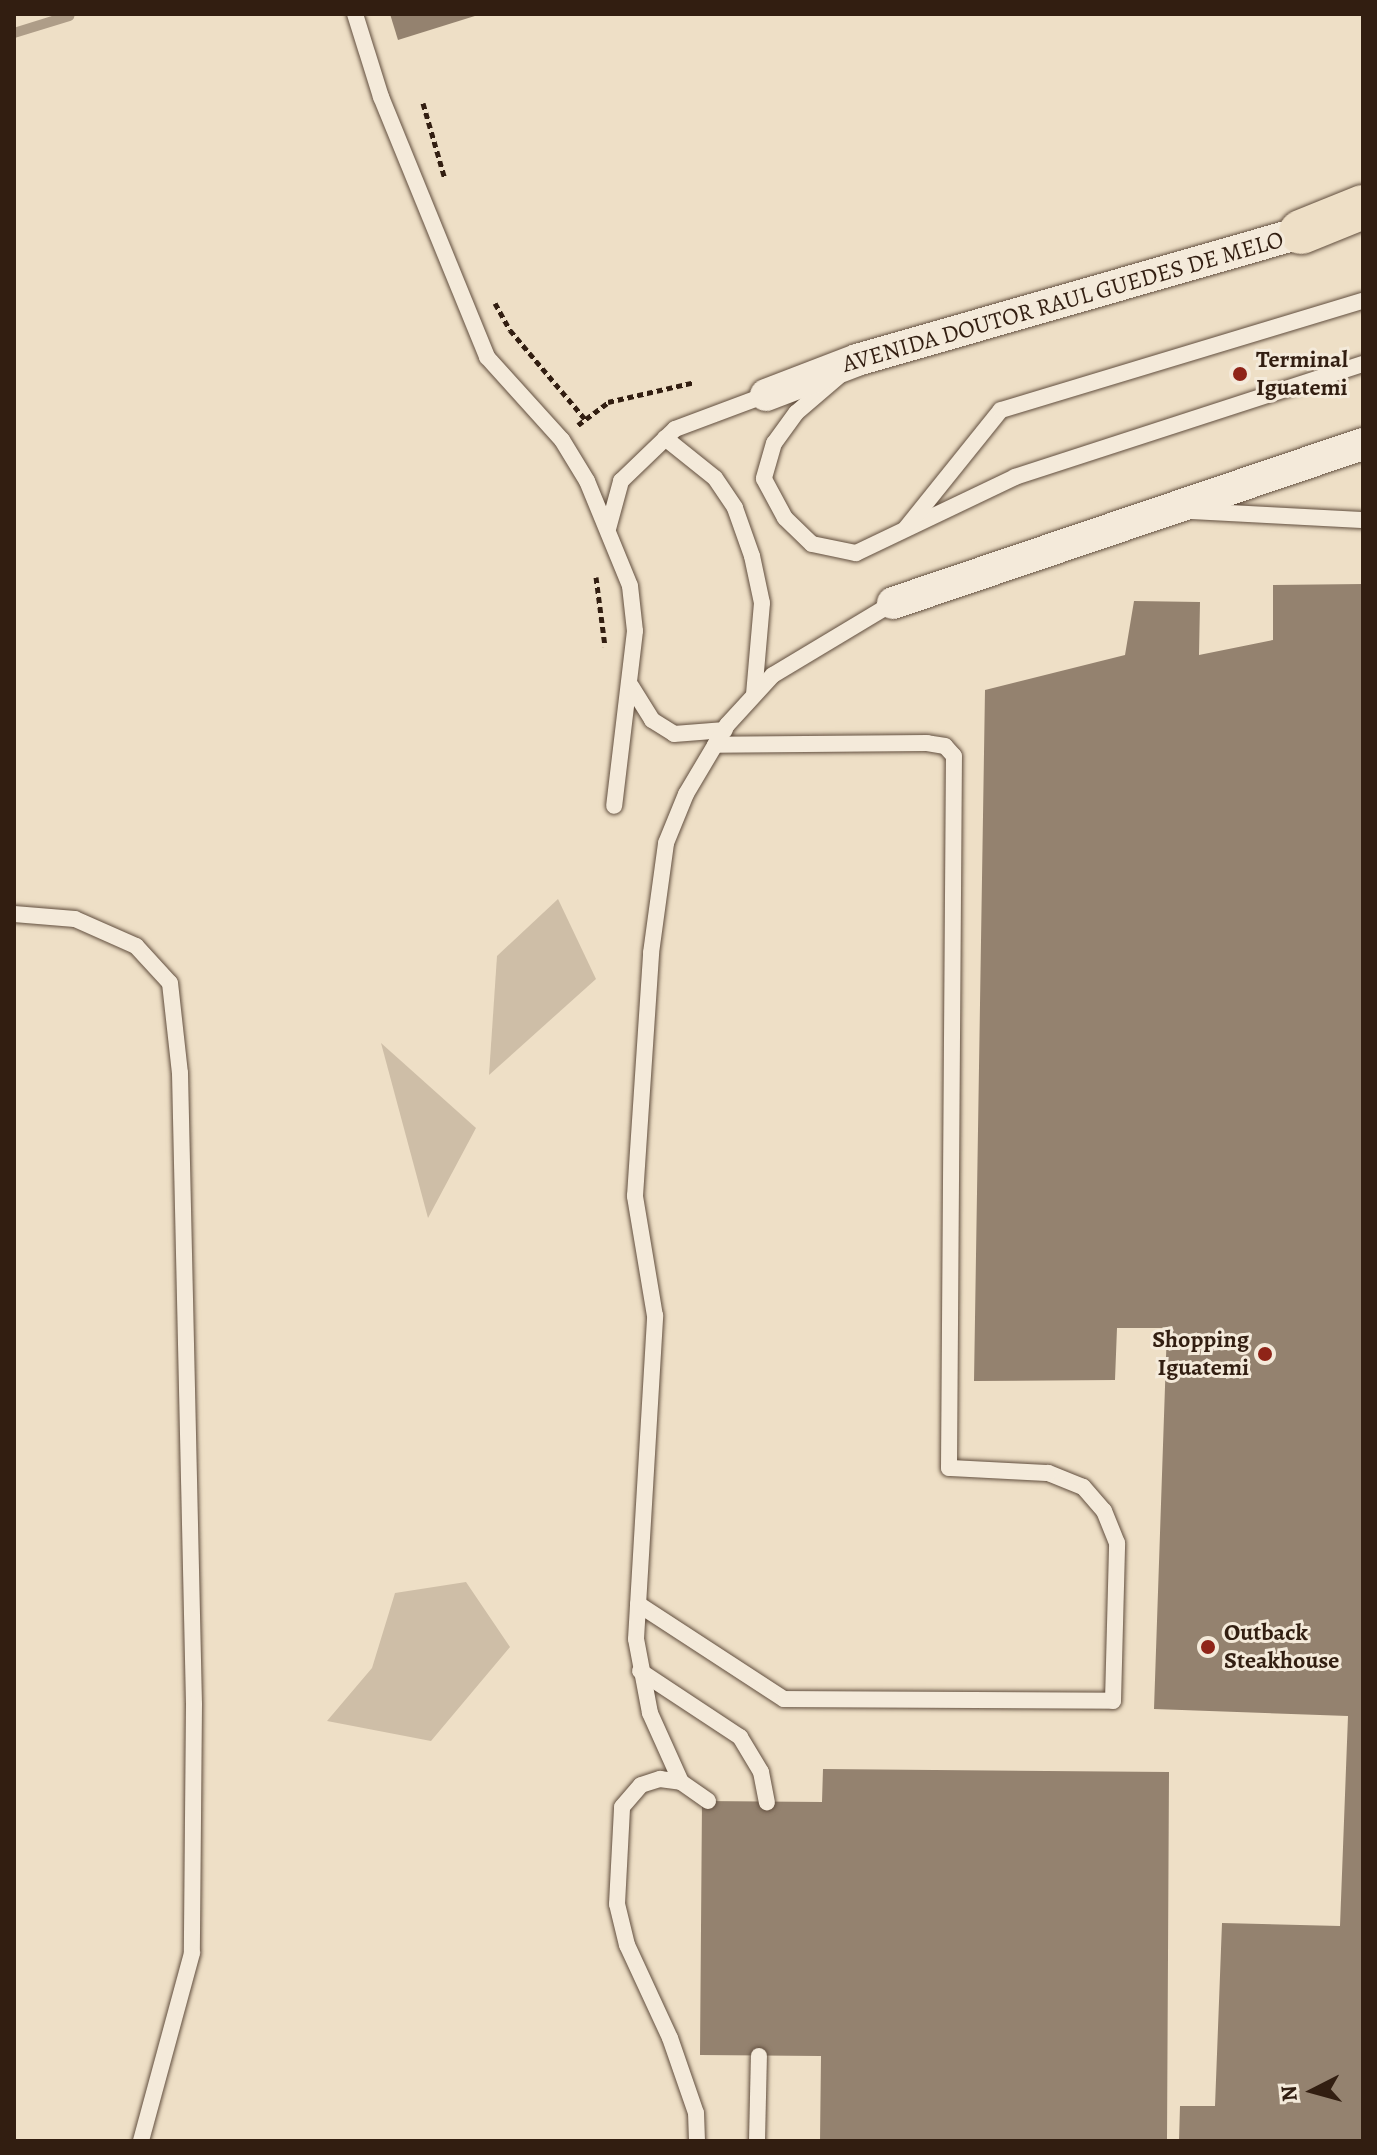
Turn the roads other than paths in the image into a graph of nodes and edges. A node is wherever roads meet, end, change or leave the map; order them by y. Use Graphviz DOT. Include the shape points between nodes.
graph roads {
  1 [pos="355,14"];
  2 [pos="1363,207"];
  3 [pos="1363,215"];
  4 [pos="1301,232"];
  5 [pos="1363,301"];
  6 [pos="857,360"];
  7 [pos="1363,364"];
  8 [pos="766,395"];
  9 [pos="665,438"];
  10 [pos="1363,444"];
  11 [pos="1168,510"];
  12 [pos="1363,520"];
  13 [pos="608,531"];
  14 [pos="902,533"];
  15 [pos="893,603"];
  16 [pos="630,684"];
  17 [pos="754,695"];
  18 [pos="725,730"];
  19 [pos="715,745"];
  20 [pos="614,806"];
  21 [pos="14,914"];
  22 [pos="638,1604"];
  23 [pos="640,1671"];
  24 [pos="681,1782"];
  25 [pos="708,1801"];
  26 [pos="767,1802"];
  27 [pos="759,2056"];
  28 [pos="141,2141"];
  29 [pos="697,2141"];
  30 [pos="757,2141"];
  1 -- 13 [label="lane" via="381,97 487,357 562,440"];
  2 -- 4 [label="main road"];
  3 -- 4 [label="street, AVENIDA DOUTOR RAUL GUEDES DE MELO"];
  4 -- 6 [label="street, AVENIDA DOUTOR RAUL GUEDES DE MELO"];
  5 -- 14 [label="lane" via="1001,410"];
  6 -- 8 [label="street, AVENIDA DOUTOR RAUL GUEDES DE MELO"];
  6 -- 14 [label="lane" via="796,413 774,443 764,479 785,518 812,544 856,553"];
  7 -- 14 [label="lane" via="1015,477"];
  8 -- 9 [label="lane" via="675,429"];
  9 -- 13 [label="lane" via="621,481"];
  9 -- 17 [label="lane" via="715,478 735,508 752,556 762,603"];
  10 -- 11 [label="street"];
  11 -- 12 [label="lane"];
  11 -- 15 [label="street"];
  13 -- 16 [label="lane" via="630,586 635,631"];
  15 -- 17 [label="lane" via="773,675"];
  16 -- 18 [label="lane" via="652,720 674,734"];
  16 -- 20 [label="lane"];
  17 -- 18 [label="lane"];
  18 -- 19 [label="lane"];
  19 -- 22 [label="lane" via="686,794 666,843 653,935 635,1196 655,1316"];
  19 -- 22 [label="lane" via="945,746 954,756 949,1468 1048,1473 1083,1487 1104,1511 1117,1543 1113,1701 784,1699"];
  21 -- 28 [label="lane" via="75,919 136,946 170,983 180,1073 194,1704 192,1953"];
  22 -- 23 [label="lane"];
  23 -- 24 [label="lane" via="650,1713"];
  23 -- 26 [label="lane" via="740,1737 761,1772"];
  24 -- 25 [label="lane"];
  24 -- 29 [label="lane" via="660,1779 641,1785 622,1807 617,1904 627,1945 670,2038 696,2113"];
  27 -- 30 [label="lane"];
}
